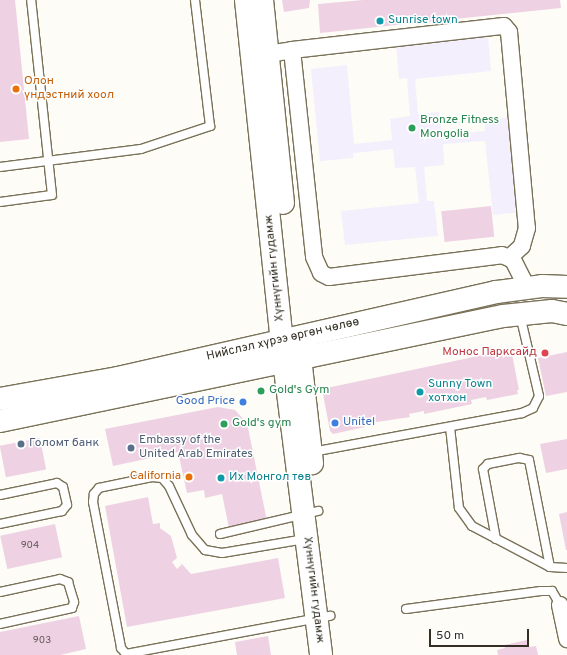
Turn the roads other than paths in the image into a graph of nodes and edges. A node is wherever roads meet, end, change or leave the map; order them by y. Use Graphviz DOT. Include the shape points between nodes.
graph roads {
  1 [pos="31,0"];
  2 [pos="195,0"];
  3 [pos="246,0"];
  4 [pos="262,0"];
  5 [pos="292,50"];
  6 [pos="268,54"];
  7 [pos="49,162"];
  8 [pos="0,167"];
  9 [pos="0,202"];
  10 [pos="510,258"];
  11 [pos="567,287"];
  12 [pos="527,288"];
  13 [pos="520,314"];
  14 [pos="567,314"];
  15 [pos="290,337"];
  16 [pos="292,360"];
  17 [pos="0,399"];
  18 [pos="0,421"];
  19 [pos="450,427"];
  20 [pos="311,453"];
  21 [pos="0,495"];
  22 [pos="310,512"];
  23 [pos="0,524"];
  24 [pos="220,534"];
  25 [pos="306,539"];
  26 [pos="496,539"];
  27 [pos="550,568"];
  28 [pos="567,568"];
  29 [pos="0,592"];
  30 [pos="560,605"];
  31 [pos="406,609"];
  32 [pos="323,617"];
  33 [pos="0,624"];
  34 [pos="567,639"];
  35 [pos="123,654"];
  36 [pos="321,655"];
  37 [pos="334,655"];
  1 -- 7 [label="lane"];
  2 -- 7 [label="lane" via="210,126 141,149"];
  3 -- 15 [label="main road, Хүннүгийн гудамж"];
  4 -- 6 [label="main road, Хүннүгийн гудамж"];
  5 -- 6 [label="street"];
  5 -- 10 [label="street" via="314,257 321,273 329,277 500,255"];
  5 -- 10 [label="street" via="504,26 509,32 528,228 522,246"];
  6 -- 15 [label="main road, Хүннүгийн гудамж"];
  7 -- 8 [label="lane"];
  7 -- 9 [label="lane" via="50,196"];
  10 -- 12 [label="street"];
  11 -- 12 [label="main road, Нийслэл хүрээ өргөн чөлөө"];
  12 -- 15 [label="main road, Нийслэл хүрээ өргөн чөлөө"];
  13 -- 14 [label="main road, Нийслэл хүрээ өргөн чөлөө" via="552,311"];
  13 -- 16 [label="main road, Нийслэл хүрээ өргөн чөлөө"];
  13 -- 19 [label="lane" via="539,396 533,408 522,413"];
  15 -- 16 [label="main road, Хүннүгийн гудамж"];
  15 -- 17 [label="main road, Нийслэл хүрээ өргөн чөлөө" via="118,378"];
  16 -- 18 [label="main road, Нийслэл хүрээ өргөн чөлөө"];
  16 -- 20 [label="main road, Хүннүгийн гудамж"];
  16 -- 22 [label="main road, Хүннүгийн гудамж"];
  19 -- 20 [label="lane"];
  19 -- 26 [label="lane" via="459,508 472,526"];
  20 -- 22 [label="main road, Хүннүгийн гудамж"];
  21 -- 23 [label="lane" via="57,483 63,487 67,505 62,511"];
  22 -- 24 [label="lane"];
  22 -- 25 [label="main road, Хүннүгийн гудамж"];
  22 -- 32 [label="main road, Хүннүгийн гудамж"];
  25 -- 32 [label="main road, Хүннүгийн гудамж"];
  25 -- 35 [label="lane" via="222,553 204,550 192,535 169,486 162,478 152,477 100,488 94,494 93,502"];
  26 -- 27 [label="lane"];
  26 -- 27 [label="lane" via="483,469 488,464 529,460"];
  27 -- 28 [label="lane"];
  29 -- 33 [label="lane" via="60,579 68,582 74,602 72,608"];
  30 -- 31 [label="lane" via="552,591 541,591"];
  30 -- 34 [label="street"];
  32 -- 35 [label="lane"];
  32 -- 36 [label="main road, Хүннүгийн гудамж"];
  32 -- 37 [label="main road, Хүннүгийн гудамж"];
}
